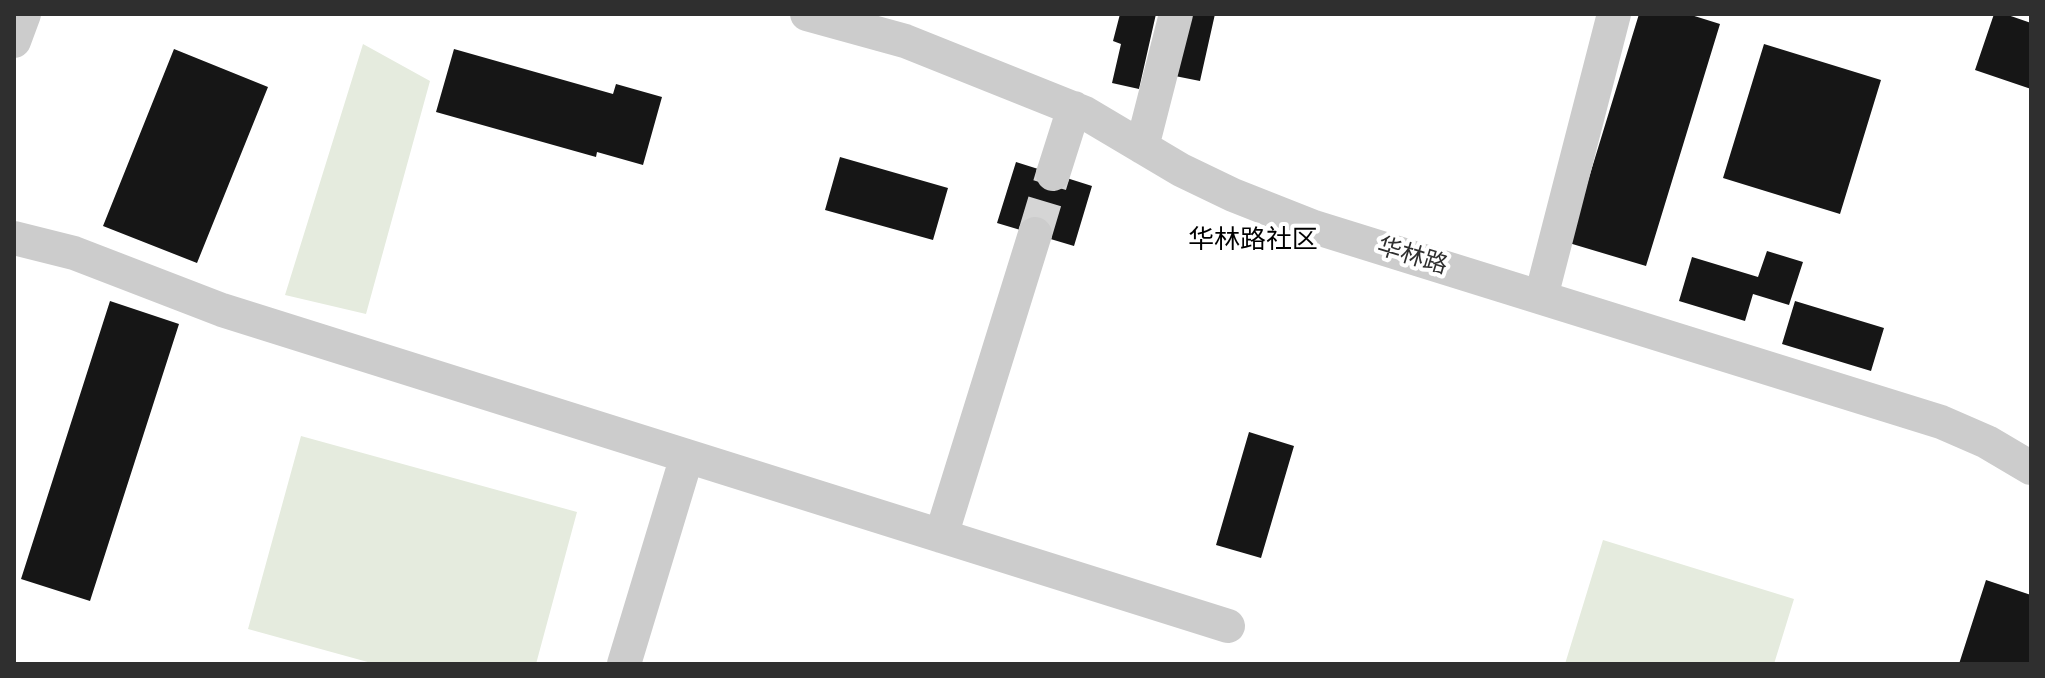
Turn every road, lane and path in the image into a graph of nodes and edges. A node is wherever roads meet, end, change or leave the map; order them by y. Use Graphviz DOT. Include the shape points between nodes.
graph roads {
  1 [pos="24,14"];
  2 [pos="807,14"];
  3 [pos="1176,14"];
  4 [pos="1614,14"];
  5 [pos="14,41"];
  6 [pos="1074,108"];
  7 [pos="1142,147"];
  8 [pos="1053,174"];
  9 [pos="1035,234"];
  10 [pos="14,238"];
  11 [pos="1541,297"];
  12 [pos="687,456"];
  13 [pos="2031,468"];
  14 [pos="941,536"];
  15 [pos="1228,626"];
  16 [pos="624,664"];
  1 -- 5 [label="street"];
  2 -- 6 [label="street, 华林路" via="905,41"];
  3 -- 7 [label="street"];
  4 -- 11 [label="street"];
  6 -- 7 [label="street, 华林路"];
  6 -- 8 [label="street"];
  7 -- 11 [label="street, 华林路" via="1233,195 1314,227"];
  9 -- 14 [label="street"];
  10 -- 12 [label="street" via="74,253 222,310"];
  11 -- 13 [label="street, 华林路" via="1941,422"];
  12 -- 14 [label="street"];
  12 -- 16 [label="street"];
  14 -- 15 [label="street"];
}
